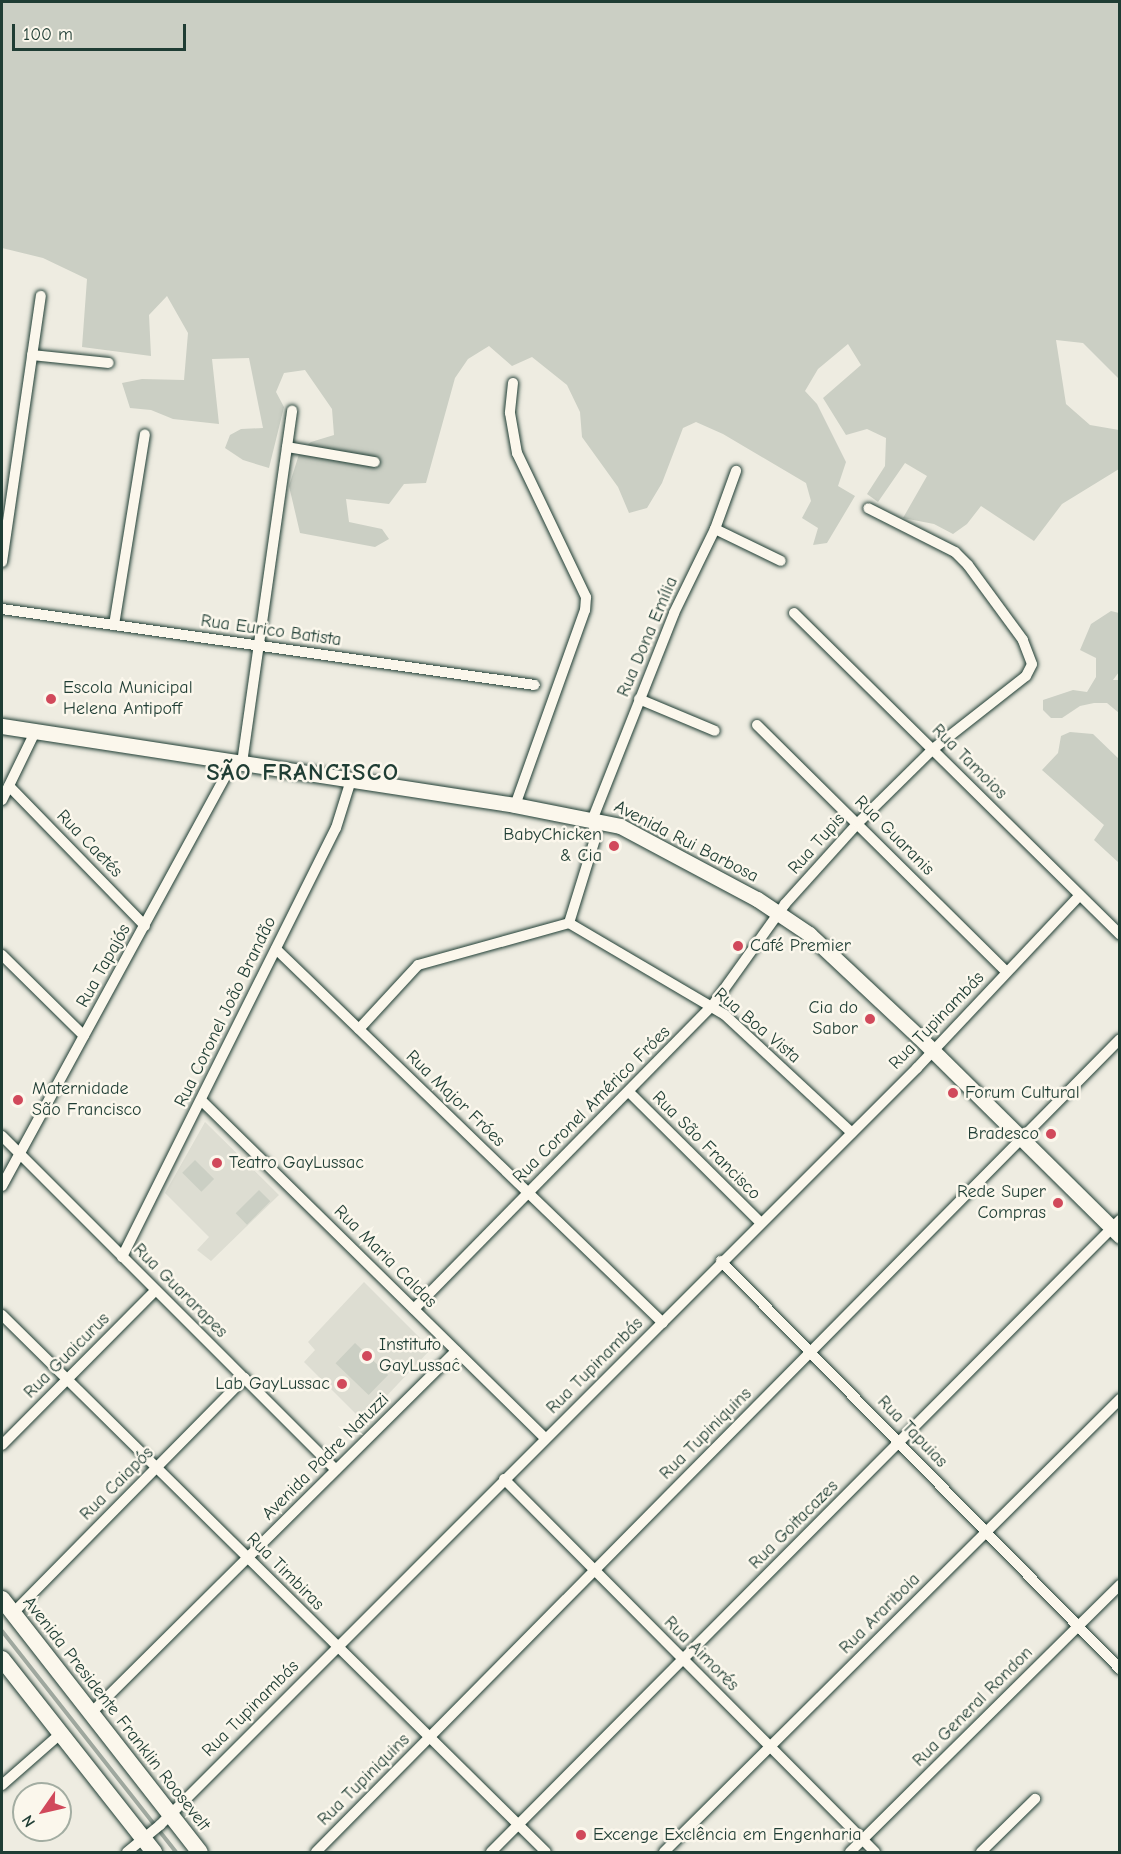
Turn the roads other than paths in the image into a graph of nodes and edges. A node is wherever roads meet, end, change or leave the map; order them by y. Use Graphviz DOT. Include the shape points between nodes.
graph roads {
  1 [pos="41,296"];
  2 [pos="32,355"];
  3 [pos="109,363"];
  4 [pos="513,383"];
  5 [pos="292,411"];
  6 [pos="146,434"];
  7 [pos="287,447"];
  8 [pos="375,462"];
  9 [pos="736,471"];
  10 [pos="868,508"];
  11 [pos="715,529"];
  12 [pos="782,561"];
  13 [pos="2,562"];
  14 [pos="2,609"];
  15 [pos="794,613"];
  16 [pos="114,625"];
  17 [pos="259,646"];
  18 [pos="535,685"];
  19 [pos="639,699"];
  20 [pos="757,724"];
  21 [pos="2,726"];
  22 [pos="715,731"];
  23 [pos="35,732"];
  24 [pos="933,749"];
  25 [pos="238,763"];
  26 [pos="351,780"];
  27 [pos="9,786"];
  28 [pos="2,800"];
  29 [pos="515,805"];
  30 [pos="593,818"];
  31 [pos="858,823"];
  32 [pos="1079,896"];
  33 [pos="778,912"];
  34 [pos="569,922"];
  35 [pos="145,926"];
  36 [pos="1119,934"];
  37 [pos="276,949"];
  38 [pos="2,955"];
  39 [pos="1007,972"];
  40 [pos="712,1006"];
  41 [pos="358,1029"];
  42 [pos="84,1036"];
  43 [pos="1119,1039"];
  44 [pos="933,1051"];
  45 [pos="629,1092"];
  46 [pos="201,1100"];
  47 [pos="852,1133"];
  48 [pos="2,1136"];
  49 [pos="1021,1138"];
  50 [pos="19,1154"];
  51 [pos="2,1186"];
  52 [pos="528,1193"];
  53 [pos="760,1222"];
  54 [pos="1117,1228"];
  55 [pos="123,1257"];
  56 [pos="722,1261"];
  57 [pos="156,1290"];
  58 [pos="414,1309"];
  59 [pos="2,1316"];
  60 [pos="663,1323"];
  61 [pos="456,1351"];
  62 [pos="810,1352"];
  63 [pos="244,1378"];
  64 [pos="67,1380"];
  65 [pos="1119,1399"];
  66 [pos="545,1438"];
  67 [pos="898,1442"];
  68 [pos="2,1445"];
  69 [pos="156,1468"];
  70 [pos="336,1470"];
  71 [pos="504,1479"];
  72 [pos="986,1532"];
  73 [pos="247,1558"];
  74 [pos="595,1570"];
  75 [pos="1119,1585"];
  76 [pos="2,1599"];
  77 [pos="12,1613"];
  78 [pos="1078,1626"];
  79 [pos="337,1646"];
  80 [pos="2,1659"];
  81 [pos="684,1660"];
  82 [pos="1119,1669"];
  83 [pos="91,1713"];
  84 [pos="60,1734"];
  85 [pos="429,1738"];
  86 [pos="770,1747"];
  87 [pos="2,1785"];
  88 [pos="1035,1799"];
  89 [pos="165,1820"];
  90 [pos="518,1825"];
  91 [pos="863,1840"];
  92 [pos="149,1842"];
  93 [pos="127,1852"];
  94 [pos="200,1852"];
  95 [pos="316,1852"];
  96 [pos="491,1852"];
  97 [pos="546,1852"];
  98 [pos="664,1852"];
  99 [pos="850,1852"];
  100 [pos="875,1852"];
  101 [pos="981,1852"];
  1 -- 2 [label="street"];
  2 -- 3 [label="street"];
  2 -- 13 [label="street"];
  4 -- 29 [label="street" via="510,422 517,453 586,597 585,610"];
  5 -- 7 [label="street"];
  6 -- 16 [label="street"];
  7 -- 8 [label="street"];
  7 -- 17 [label="street"];
  9 -- 11 [label="street, Rua Dona Emília"];
  10 -- 24 [label="street, Rua Tupis" via="955,552 1030,654 1032,664 1026,676"];
  11 -- 12 [label="street"];
  11 -- 19 [label="street, Rua Dona Emília" via="674,613"];
  14 -- 16 [label="street, Rua Eurico Batista"];
  15 -- 24 [label="street, Rua Tamoios"];
  16 -- 17 [label="street, Rua Eurico Batista"];
  17 -- 18 [label="street, Rua Eurico Batista"];
  17 -- 25 [label="street"];
  19 -- 22 [label="street"];
  19 -- 30 [label="street, Rua Dona Emília"];
  20 -- 31 [label="street, Rua Guaranis"];
  21 -- 23 [label="main road, Avenida Rui Barbosa"];
  23 -- 25 [label="main road, Avenida Rui Barbosa"];
  23 -- 27 [label="street"];
  24 -- 31 [label="street, Rua Tupis"];
  24 -- 32 [label="street, Rua Tamoios"];
  25 -- 26 [label="main road, Avenida Rui Barbosa"];
  25 -- 35 [label="street, Rua Tapajós"];
  26 -- 29 [label="main road, Avenida Rui Barbosa"];
  26 -- 37 [label="street, Rua Coronel João Brandão" via="336,828"];
  27 -- 28 [label="street"];
  27 -- 35 [label="street, Rua Caetés"];
  29 -- 30 [label="main road, Avenida Rui Barbosa"];
  30 -- 33 [label="main road, Avenida Rui Barbosa" via="620,826"];
  30 -- 34 [label="street, Rua Dona Emília" via="595,839"];
  31 -- 33 [label="street, Rua Tupis"];
  31 -- 39 [label="street, Rua Guaranis"];
  32 -- 36 [label="street, Rua Tamoios"];
  32 -- 39 [label="street, Rua Tupinambás"];
  33 -- 40 [label="street, Rua Coronel Américo Fróes"];
  33 -- 44 [label="main road, Avenida Rui Barbosa" via="835,956"];
  34 -- 40 [label="street, Rua Boa Vista"];
  34 -- 41 [label="street" via="418,964"];
  35 -- 42 [label="street, Rua Tapajós"];
  37 -- 41 [label="street, Rua Major Fróes"];
  37 -- 46 [label="street, Rua Coronel João Brandão"];
  38 -- 42 [label="street"];
  39 -- 44 [label="street, Rua Tupinambás"];
  40 -- 45 [label="street, Rua Coronel Américo Fróes"];
  40 -- 47 [label="street, Rua Boa Vista"];
  41 -- 52 [label="street, Rua Major Fróes"];
  42 -- 50 [label="street, Rua Tapajós"];
  43 -- 49 [label="street, Rua Tupiniquins"];
  44 -- 47 [label="street, Rua Tupinambás"];
  44 -- 49 [label="main road, Avenida Rui Barbosa"];
  45 -- 52 [label="street, Rua Coronel Américo Fróes"];
  45 -- 53 [label="street, Rua São Francisco"];
  46 -- 55 [label="street, Rua Coronel João Brandão"];
  46 -- 58 [label="street, Rua Maria Caldas"];
  47 -- 53 [label="street, Rua Tupinambás"];
  48 -- 50 [label="street, Rua Guararapes"];
  49 -- 54 [label="main road, Avenida Rui Barbosa"];
  49 -- 62 [label="street, Rua Tupiniquins"];
  50 -- 51 [label="street, Rua Tapajós"];
  50 -- 55 [label="street, Rua Guararapes"];
  52 -- 58 [label="street, Rua Coronel Américo Fróes"];
  52 -- 60 [label="street, Rua Major Fróes"];
  53 -- 56 [label="street, Rua Tupinambás"];
  54 -- 67 [label="street, Rua Goitacazes"];
  55 -- 57 [label="street, Rua Guararapes"];
  56 -- 60 [label="street, Rua Tupinambás"];
  56 -- 62 [label="street, Rua Tapuias"];
  57 -- 63 [label="street, Rua Guararapes"];
  57 -- 64 [label="street, Rua Guaicurus"];
  58 -- 61 [label="street, Rua Maria Caldas"];
  59 -- 64 [label="street, Rua Timbiras"];
  60 -- 66 [label="street, Rua Tupinambás"];
  61 -- 66 [label="street, Rua Maria Caldas"];
  61 -- 70 [label="street, Avenida Padre Natuzzi"];
  62 -- 67 [label="street, Rua Tapuias"];
  62 -- 74 [label="street, Rua Tupiniquins"];
  63 -- 69 [label="street, Rua Caiapós"];
  63 -- 70 [label="street, Rua Guararapes"];
  64 -- 68 [label="street, Rua Guaicurus"];
  64 -- 69 [label="street, Rua Timbiras"];
  65 -- 72 [label="street, Rua Arariboia"];
  66 -- 71 [label="street, Rua Tupinambás"];
  67 -- 72 [label="street, Rua Tapuias"];
  67 -- 81 [label="street, Rua Goitacazes"];
  69 -- 73 [label="street, Rua Timbiras"];
  69 -- 77 [label="street, Rua Caiapós"];
  70 -- 73 [label="street, Avenida Padre Natuzzi"];
  71 -- 74 [label="street, Rua Aimorés"];
  71 -- 79 [label="street, Rua Tupinambás"];
  72 -- 78 [label="street, Rua Tapuias"];
  72 -- 86 [label="street, Rua Arariboia"];
  73 -- 79 [label="street, Rua Timbiras"];
  73 -- 83 [label="street, Avenida Padre Natuzzi"];
  74 -- 81 [label="street, Rua Aimorés"];
  74 -- 85 [label="street, Rua Tupiniquins"];
  75 -- 78 [label="street, Rua General Rondon"];
  76 -- 77 [label="main road, Avenida Presidente Franklin Roosevelt"];
  77 -- 83 [label="main road, Avenida Presidente Franklin Roosevelt"];
  78 -- 82 [label="street, Rua Tapuias"];
  78 -- 91 [label="street, Rua General Rondon"];
  79 -- 85 [label="street, Rua Timbiras"];
  79 -- 89 [label="street, Rua Tupinambás"];
  80 -- 84 [label="main road"];
  81 -- 86 [label="street, Rua Aimorés"];
  81 -- 90 [label="street, Rua Goitacazes"];
  83 -- 89 [label="main road, Avenida Presidente Franklin Roosevelt"];
  84 -- 87 [label="street"];
  84 -- 92 [label="main road"];
  85 -- 90 [label="street, Rua Timbiras"];
  85 -- 95 [label="street, Rua Tupiniquins"];
  86 -- 91 [label="street, Rua Aimorés"];
  86 -- 98 [label="street, Rua Arariboia"];
  88 -- 101 [label="street"];
  89 -- 92 [label="street, Rua Tupinambás"];
  89 -- 94 [label="main road, Avenida Presidente Franklin Roosevelt"];
  90 -- 96 [label="street, Rua Goitacazes"];
  90 -- 97 [label="street, Rua Timbiras"];
  91 -- 99 [label="street, Rua General Rondon"];
  91 -- 100 [label="street, Rua Aimorés"];
  92 -- 93 [label="street, Rua Tupinambás"];
}
